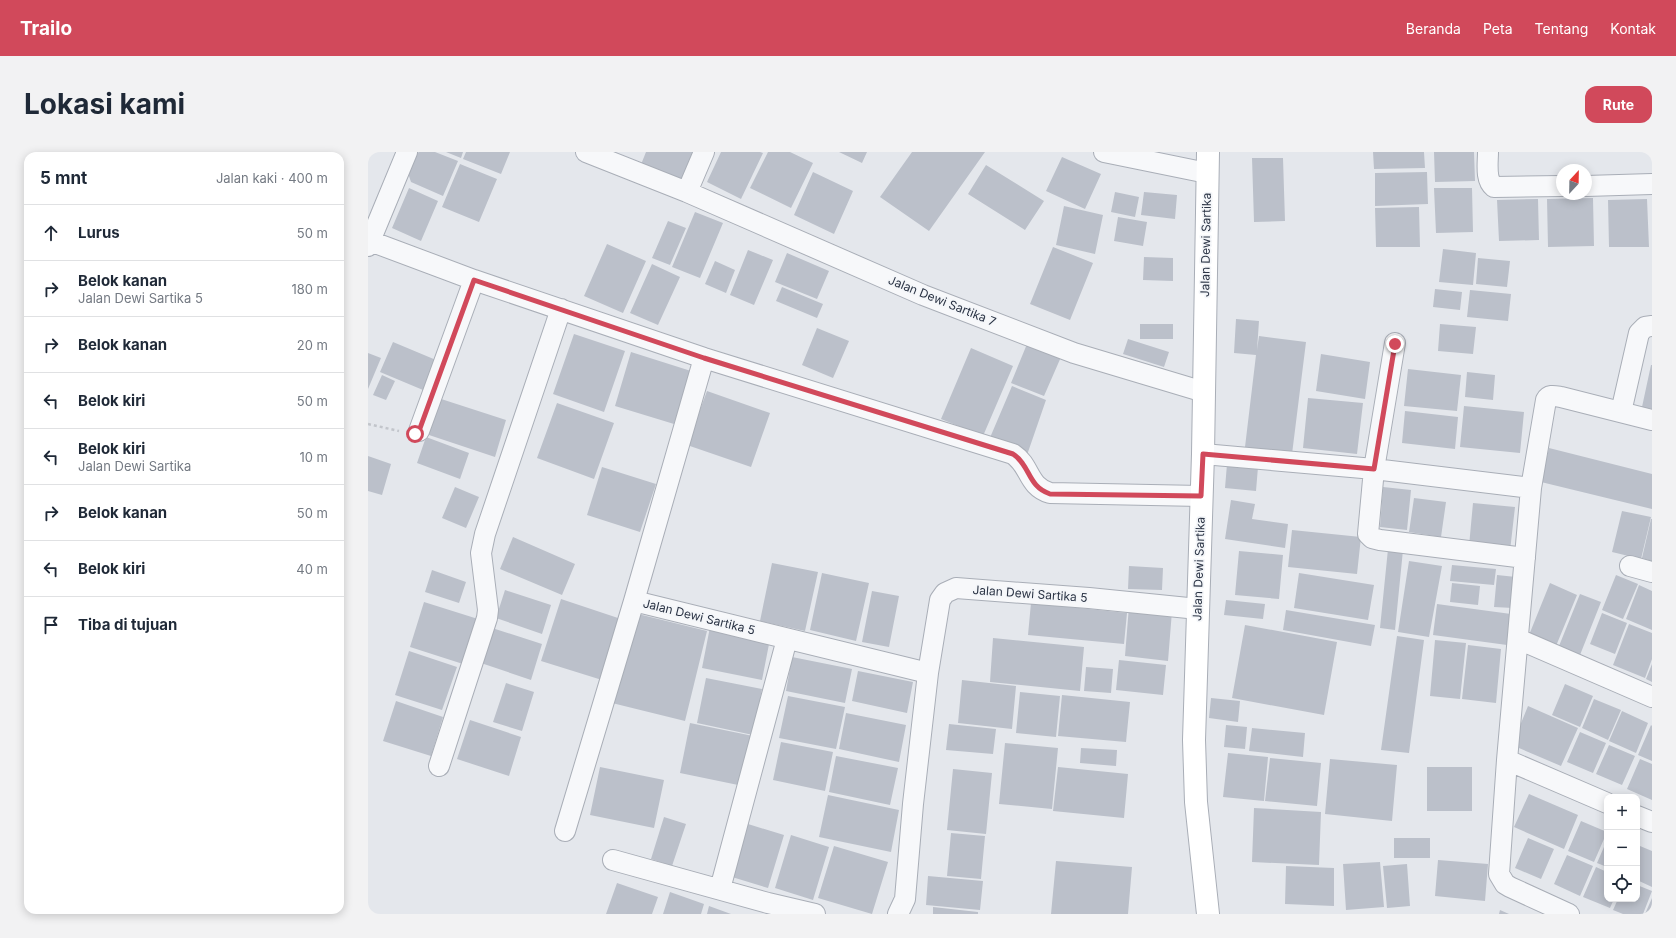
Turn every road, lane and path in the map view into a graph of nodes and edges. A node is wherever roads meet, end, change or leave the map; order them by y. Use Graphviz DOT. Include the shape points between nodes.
graph roads {
  1 [pos="586,152"];
  2 [pos="704,152"];
  3 [pos="1104,152"];
  4 [pos="1208,152"];
  5 [pos="1488,152"];
  6 [pos="399,154"];
  7 [pos="1207,173"];
  8 [pos="1652,184"];
  9 [pos="1556,186"];
  10 [pos="1592,186"];
  11 [pos="687,192"];
  12 [pos="369,243"];
  13 [pos="474,280"];
  14 [pos="561,309"];
  15 [pos="1652,326"];
  16 [pos="1395,344"];
  17 [pos="704,358"];
  18 [pos="1204,392"];
  19 [pos="1621,412"];
  20 [pos="1652,420"];
  21 [pos="368,424"];
  22 [pos="419,431"];
  23 [pos="1203,454"];
  24 [pos="1374,469"];
  25 [pos="1531,488"];
  26 [pos="1201,496"];
  27 [pos="1525,558"];
  28 [pos="1630,566"];
  29 [pos="1652,572"];
  30 [pos="634,601"];
  31 [pos="1198,609"];
  32 [pos="787,639"];
  33 [pos="1518,639"];
  34 [pos="928,673"];
  35 [pos="1652,697"];
  36 [pos="1507,760"];
  37 [pos="439,766"];
  38 [pos="1604,802"];
  39 [pos="1640,817"];
  40 [pos="1652,822"];
  41 [pos="565,831"];
  42 [pos="613,860"];
  43 [pos="720,889"];
  44 [pos="766,908"];
  45 [pos="815,914"];
  46 [pos="898,914"];
  47 [pos="1208,914"];
  48 [pos="1569,914"];
  1 -- 11 [label="street, Jalan Dewi Sartika 7"];
  2 -- 11 [label="street"];
  3 -- 7 [label="street"];
  4 -- 7 [label="main road, Jalan Dewi Sartika"];
  5 -- 9 [label="street" via="1488,175 1490,184 1494,187"];
  6 -- 12 [label="street"];
  7 -- 18 [label="main road, Jalan Dewi Sartika"];
  8 -- 10 [label="street"];
  11 -- 18 [label="street, Jalan Dewi Sartika 7" via="923,295 1074,353"];
  12 -- 13 [label="street"];
  13 -- 14 [label="street"];
  13 -- 22 [label="street"];
  14 -- 17 [label="street"];
  14 -- 37 [label="street" via="485,534 482,553 487,618"];
  15 -- 19 [label="street" via="1645,327 1639,333"];
  16 -- 24 [label="street"];
  17 -- 26 [label="street" via="1013,454 1021,460 1036,486 1050,494"];
  17 -- 30 [label="street"];
  18 -- 23 [label="main road, Jalan Dewi Sartika"];
  19 -- 20 [label="street"];
  19 -- 25 [label="street" via="1562,397 1548,397"];
  21 -- 22 [label="path" via="412,434"];
  23 -- 24 [label="street"];
  23 -- 26 [label="main road, Jalan Dewi Sartika"];
  24 -- 25 [label="street"];
  24 -- 27 [label="street" via="1368,534 1372,538"];
  25 -- 27 [label="street"];
  26 -- 31 [label="main road, Jalan Dewi Sartika"];
  27 -- 33 [label="street"];
  28 -- 29 [label="street"];
  30 -- 32 [label="street, Jalan Dewi Sartika 5"];
  30 -- 41 [label="street"];
  31 -- 34 [label="street, Jalan Dewi Sartika 5" via="956,588 942,595 940,600"];
  31 -- 47 [label="main road, Jalan Dewi Sartika" via="1195,781"];
  32 -- 34 [label="street, Jalan Dewi Sartika 5"];
  32 -- 43 [label="street"];
  33 -- 35 [label="street"];
  33 -- 36 [label="street"];
  34 -- 46 [label="street, Jalan Dewi Sartika 5" via="905,899"];
  36 -- 38 [label="street"];
  36 -- 48 [label="street" via="1499,874 1510,887"];
  39 -- 40 [label="street"];
  42 -- 43 [label="street"];
  43 -- 44 [label="street"];
  44 -- 45 [label="street"];
}
